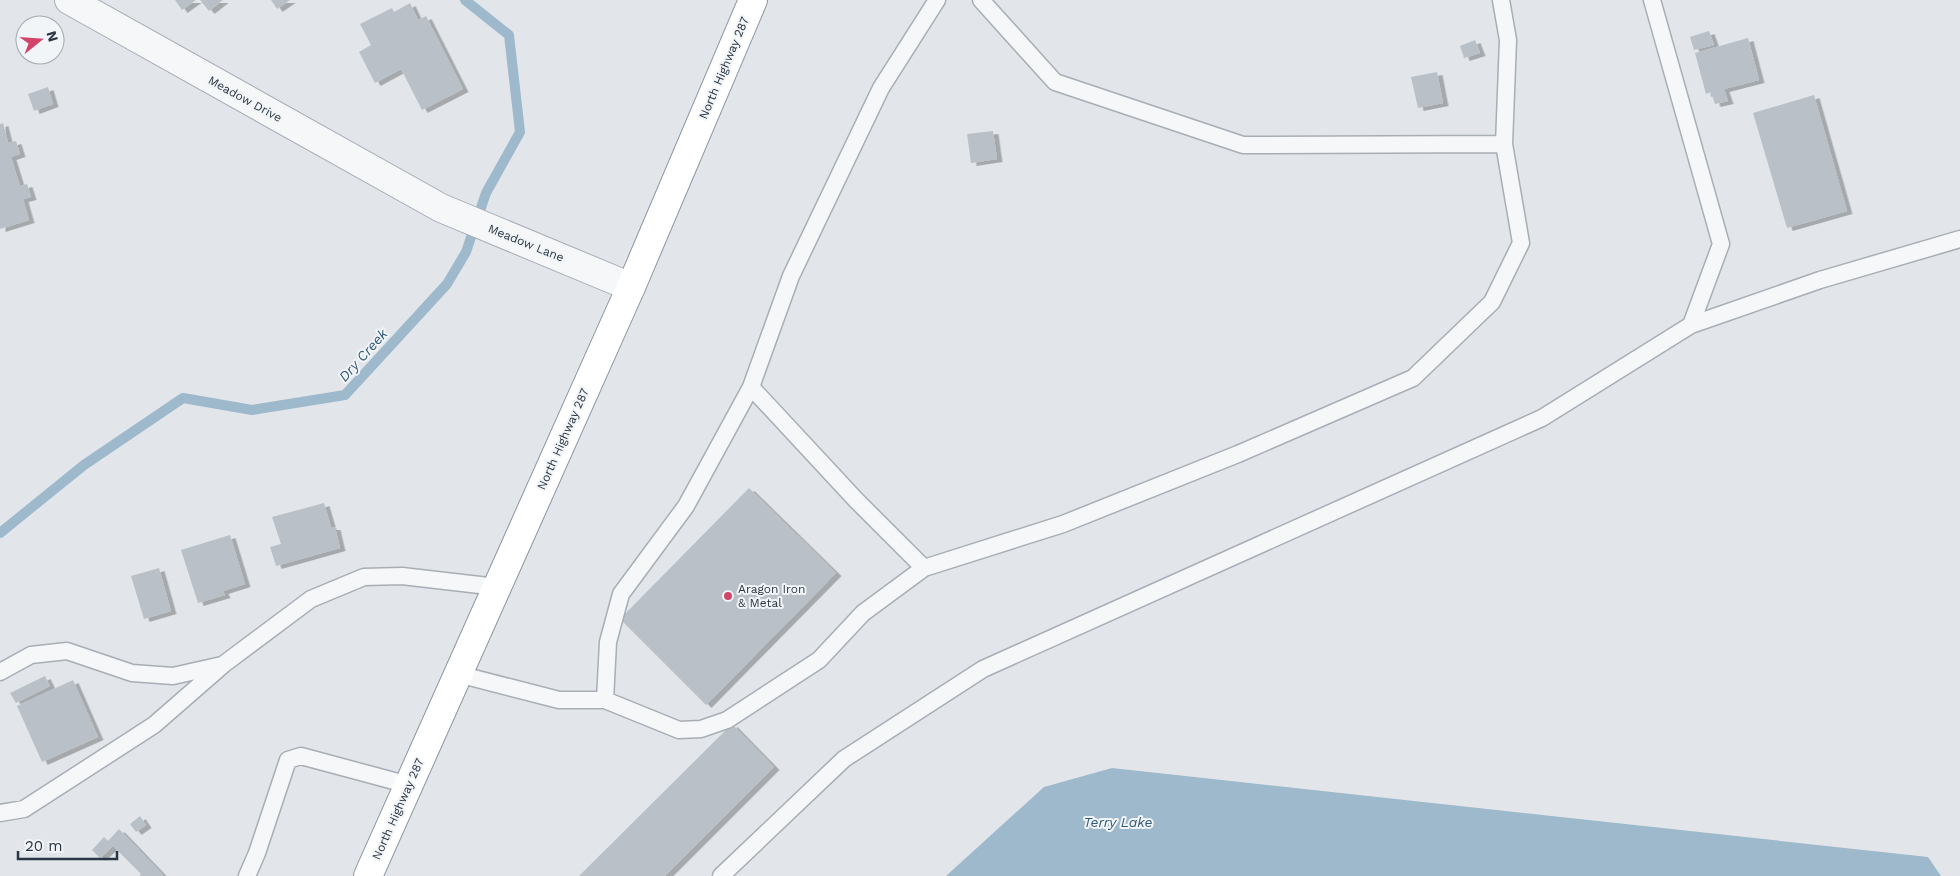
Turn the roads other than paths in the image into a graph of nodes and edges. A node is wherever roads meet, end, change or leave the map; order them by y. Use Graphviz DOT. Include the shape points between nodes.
graph roads {
  1 [pos="69,0"];
  2 [pos="753,0"];
  3 [pos="937,0"];
  4 [pos="981,0"];
  5 [pos="1502,0"];
  6 [pos="1652,0"];
  7 [pos="1504,144"];
  8 [pos="431,203"];
  9 [pos="1960,239"];
  10 [pos="631,287"];
  11 [pos="1691,326"];
  12 [pos="751,387"];
  13 [pos="924,568"];
  14 [pos="497,587"];
  15 [pos="224,664"];
  16 [pos="0,672"];
  17 [pos="458,674"];
  18 [pos="606,700"];
  19 [pos="409,785"];
  20 [pos="0,813"];
  21 [pos="248,876"];
  22 [pos="368,876"];
  23 [pos="721,876"];
  1 -- 8 [label="street, Meadow Drive"];
  2 -- 10 [label="highway, North Highway 287"];
  3 -- 12 [label="lane" via="881,88 791,276"];
  4 -- 7 [label="lane" via="1055,82 1243,145"];
  5 -- 7 [label="lane" via="1508,40"];
  6 -- 11 [label="lane" via="1720,244"];
  7 -- 13 [label="lane" via="1521,243 1492,302 1413,378 1238,454 1064,524"];
  8 -- 10 [label="street, Meadow Lane"];
  9 -- 11 [label="lane" via="1820,280"];
  10 -- 14 [label="highway, North Highway 287"];
  11 -- 23 [label="lane" via="1542,418 983,670 844,759"];
  12 -- 13 [label="lane"];
  12 -- 18 [label="lane" via="686,506 621,594 608,642"];
  13 -- 18 [label="lane" via="863,613 819,660 726,720 701,729 679,730"];
  14 -- 15 [label="lane" via="402,576 364,577 311,599"];
  14 -- 17 [label="highway, North Highway 287"];
  15 -- 16 [label="lane" via="173,676 132,673 67,651 31,655"];
  15 -- 20 [label="lane" via="154,725 24,809"];
  17 -- 18 [label="lane" via="559,700"];
  17 -- 19 [label="highway, North Highway 287"];
  19 -- 21 [label="lane" via="301,756 288,760"];
  19 -- 22 [label="highway, North Highway 287"];
}
